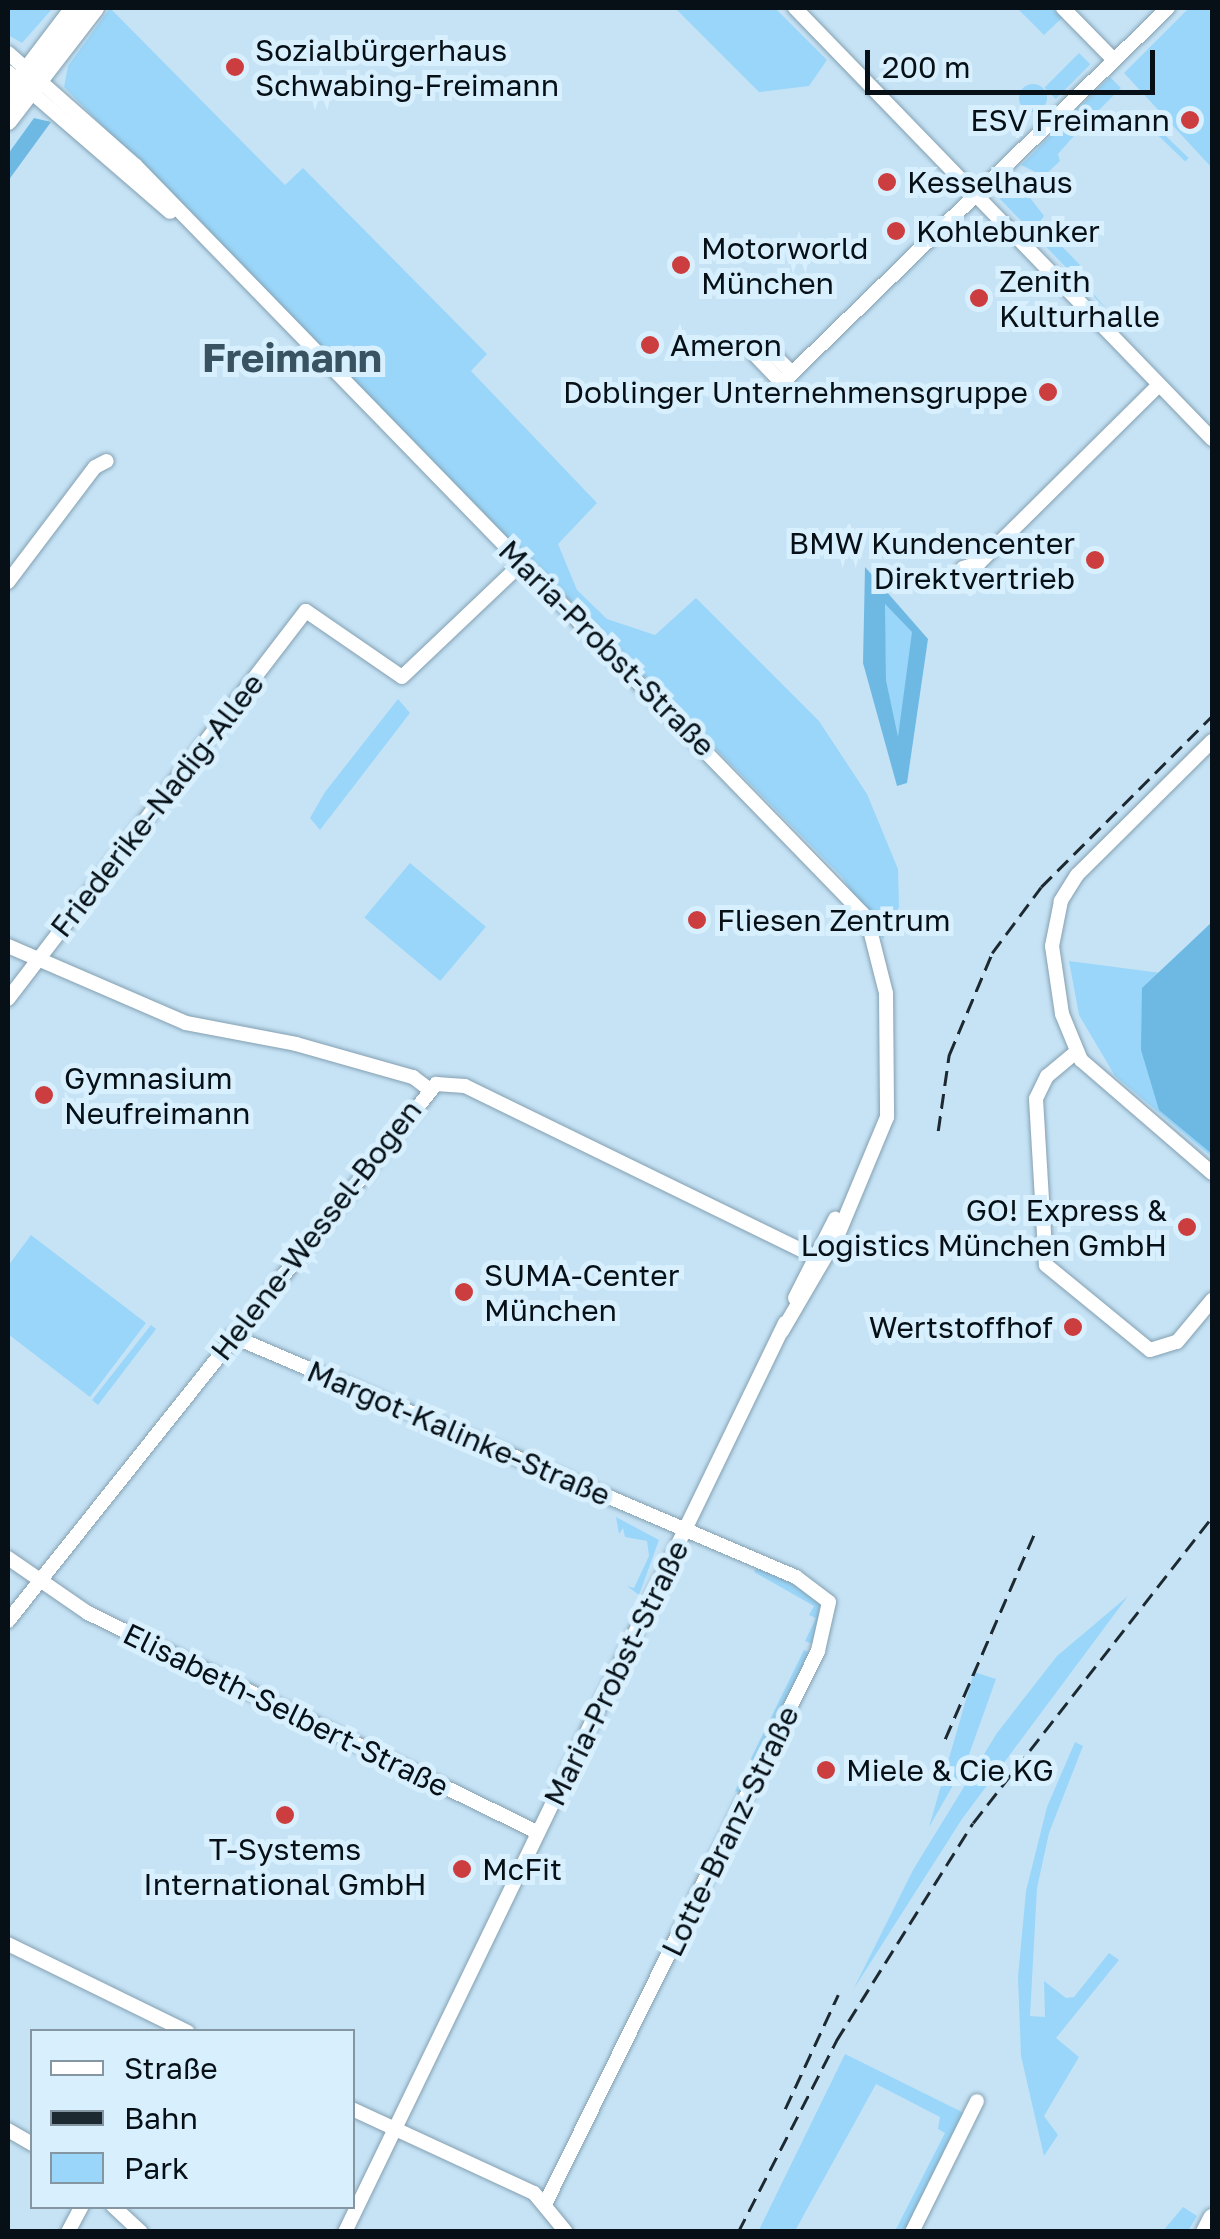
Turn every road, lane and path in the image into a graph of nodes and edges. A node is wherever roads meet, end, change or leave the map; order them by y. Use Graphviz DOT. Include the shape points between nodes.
graph roads {
  1 [pos="74,8"];
  2 [pos="95,8"];
  3 [pos="795,8"];
  4 [pos="1063,8"];
  5 [pos="1168,8"];
  6 [pos="8,53"];
  7 [pos="1114,60"];
  8 [pos="23,80"];
  9 [pos="8,121"];
  10 [pos="975,193"];
  11 [pos="787,378"];
  12 [pos="1159,385"];
  13 [pos="1212,439"];
  14 [pos="107,461"];
  15 [pos="523,562"];
  16 [pos="963,568"];
  17 [pos="8,582"];
  18 [pos="1212,741"];
  19 [pos="8,949"];
  20 [pos="8,962"];
  21 [pos="35,962"];
  22 [pos="13,983"];
  23 [pos="8,999"];
  24 [pos="1076,1052"];
  25 [pos="429,1089"];
  26 [pos="1212,1172"];
  27 [pos="819,1259"];
  28 [pos="1212,1300"];
  29 [pos="232,1336"];
  30 [pos="686,1530"];
  31 [pos="8,1558"];
  32 [pos="38,1583"];
  33 [pos="8,1621"];
  34 [pos="537,1832"];
  35 [pos="8,1944"];
  36 [pos="182,2029"];
  37 [pos="978,2102"];
  38 [pos="355,2110"];
  39 [pos="395,2128"];
  40 [pos="8,2130"];
  41 [pos="30,2143"];
  42 [pos="546,2202"];
  43 [pos="80,2209"];
  44 [pos="116,2209"];
  45 [pos="68,2232"];
  46 [pos="141,2232"];
  47 [pos="345,2232"];
  48 [pos="566,2232"];
  49 [pos="912,2232"];
  1 -- 8 [label="main road"];
  2 -- 8 [label="main road"];
  3 -- 10 [label="street"];
  4 -- 7 [label="street"];
  5 -- 7 [label="street"];
  6 -- 8 [label="street, Maria-Probst-Straße"];
  7 -- 10 [label="street"];
  8 -- 9 [label="main road"];
  8 -- 15 [label="street, Maria-Probst-Straße" via="190,227"];
  10 -- 11 [label="street"];
  10 -- 12 [label="street"];
  12 -- 13 [label="street"];
  12 -- 16 [label="street" via="979,563"];
  14 -- 17 [label="street"];
  15 -- 21 [label="street, Friederike-Nadig-Allee" via="402,677 306,611"];
  15 -- 27 [label="street, Maria-Probst-Straße" via="867,918 886,994 891,1072 883,1131"];
  18 -- 24 [label="street" via="1085,866 1061,901 1052,958"];
  19 -- 20 [label="street"];
  19 -- 21 [label="street"];
  21 -- 22 [label="street, Friederike-Nadig-Allee"];
  21 -- 25 [label="street" via="186,1023 307,1047 413,1077"];
  22 -- 23 [label="street, Friederike-Nadig-Allee"];
  24 -- 26 [label="street" via="1103,1085"];
  24 -- 28 [label="street" via="1047,1076 1036,1099 1046,1264 1150,1350 1177,1342"];
  25 -- 27 [label="street, Helene-Wessel-Bogen" via="447,1082 465,1086"];
  25 -- 29 [label="street, Helene-Wessel-Bogen"];
  27 -- 30 [label="street, Maria-Probst-Straße"];
  29 -- 30 [label="street, Margot-Kalinke-Straße"];
  29 -- 32 [label="street, Helene-Wessel-Bogen"];
  30 -- 34 [label="street, Maria-Probst-Straße"];
  30 -- 42 [label="street, Lotte-Branz-Straße" via="817,1588 829,1602 830,1622"];
  31 -- 32 [label="street, Elisabeth-Selbert-Straße"];
  32 -- 33 [label="street, Helene-Wessel-Bogen"];
  32 -- 34 [label="street, Elisabeth-Selbert-Straße"];
  34 -- 39 [label="street, Maria-Probst-Straße"];
  35 -- 36 [label="street"];
  37 -- 49 [label="street"];
  38 -- 39 [label="street"];
  39 -- 42 [label="street"];
  39 -- 47 [label="street, Maria-Probst-Straße"];
  40 -- 41 [label="street"];
  42 -- 48 [label="street"];
  43 -- 45 [label="street"];
  44 -- 46 [label="street"];
}
